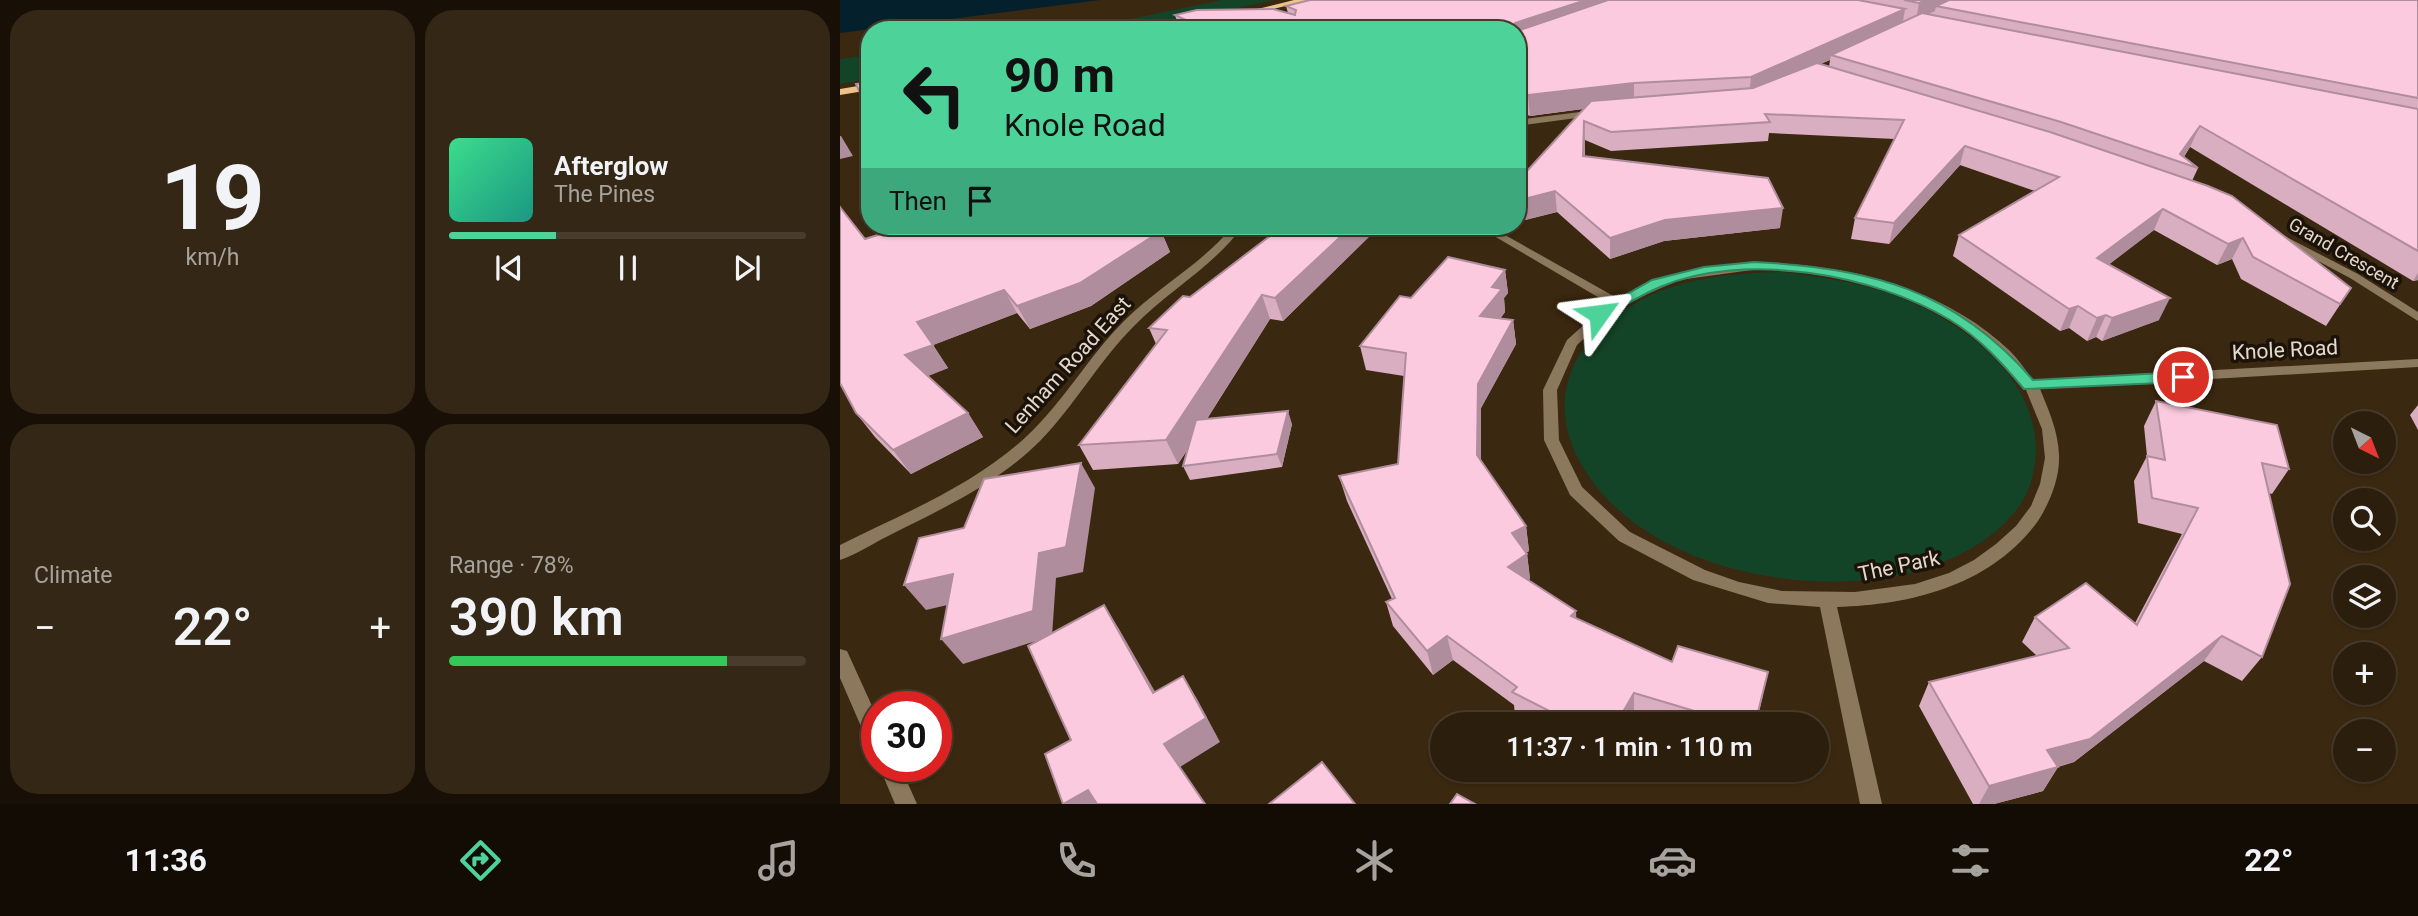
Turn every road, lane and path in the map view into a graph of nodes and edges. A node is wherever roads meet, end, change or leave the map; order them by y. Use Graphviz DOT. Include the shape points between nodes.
graph roads {
  1 [pos="1306,0"];
  2 [pos="1254,11"];
  3 [pos="1230,17"];
  4 [pos="1271,19"];
  5 [pos="861,88"];
  6 [pos="840,92"];
  7 [pos="1609,111"];
  8 [pos="1526,122"];
  9 [pos="2261,226"];
  10 [pos="1232,235"];
  11 [pos="1498,235"];
  12 [pos="1616,303"];
  13 [pos="2418,317"];
  14 [pos="2418,363"];
  15 [pos="2029,385"];
  16 [pos="840,553"];
  17 [pos="1828,600"];
  18 [pos="840,657"];
  19 [pos="861,704"];
  20 [pos="896,782"];
  21 [pos="906,804"];
  22 [pos="1871,804"];
  1 -- 2 [label="main road"];
  2 -- 3 [label="main road"];
  2 -- 4 [label="street"];
  5 -- 6 [label="main road"];
  7 -- 8 [label="street"];
  9 -- 13 [label="street, Grand Crescent" via="2354,275"];
  10 -- 16 [label="street, Lenham Road East" via="1100,353 1021,449 954,493"];
  11 -- 12 [label="street"];
  12 -- 15 [label="street, The Park" via="1657,283 1704,271 1759,266 1833,272 1910,294 1957,318 1998,349"];
  12 -- 17 [label="street, The Park" via="1570,342 1548,394 1549,434 1581,497 1624,536 1682,569 1752,592"];
  14 -- 15 [label="street, Knole Road"];
  15 -- 17 [label="street, The Park" via="2049,428 2053,459 2047,491 2021,533 1973,569 1931,587 1881,597"];
  17 -- 22 [label="street"];
  18 -- 19 [label="street"];
  20 -- 21 [label="street"];
}
